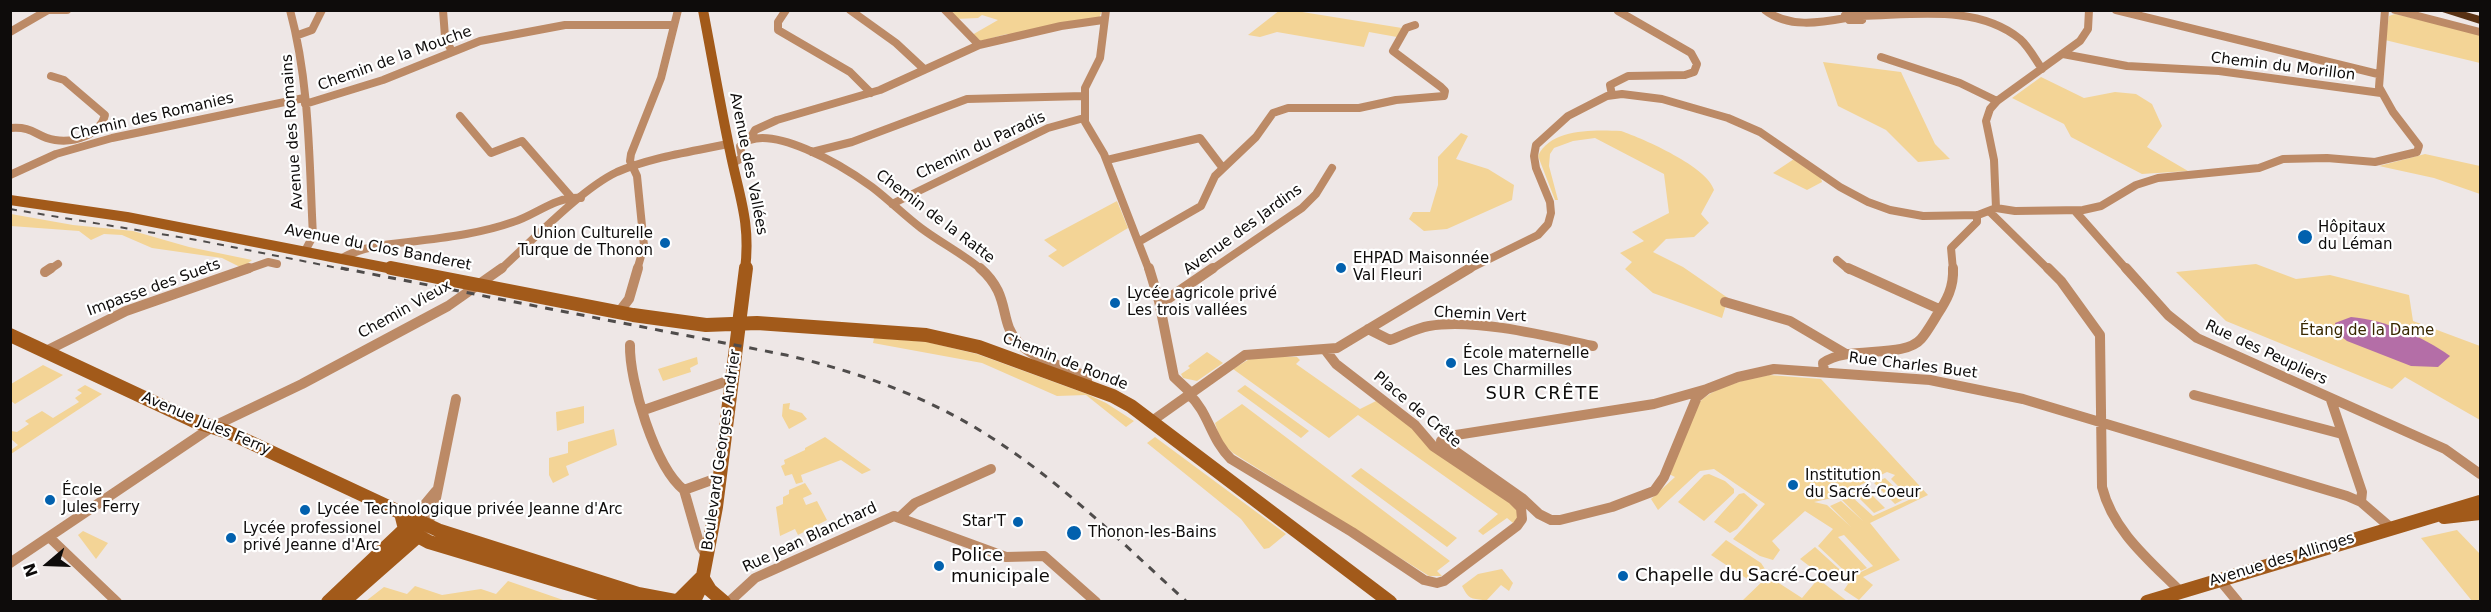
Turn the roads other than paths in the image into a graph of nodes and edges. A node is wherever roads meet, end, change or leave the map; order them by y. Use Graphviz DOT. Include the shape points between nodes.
graph roads {
  1 [pos="49,10"];
  2 [pos="67,10"];
  3 [pos="290,10"];
  4 [pos="322,10"];
  5 [pos="443,10"];
  6 [pos="678,10"];
  7 [pos="703,10"];
  8 [pos="786,10"];
  9 [pos="850,10"];
  10 [pos="945,10"];
  11 [pos="1106,10"];
  12 [pos="1765,10"];
  13 [pos="2089,10"];
  14 [pos="2116,10"];
  15 [pos="2385,10"];
  16 [pos="2395,10"];
  17 [pos="2442,10"];
  18 [pos="2461,10"];
  19 [pos="1618,11"];
  20 [pos="1853,12"];
  21 [pos="2481,15"];
  22 [pos="1862,16"];
  23 [pos="1846,18"];
  24 [pos="1103,20"];
  25 [pos="2481,20"];
  26 [pos="1415,24"];
  27 [pos="673,25"];
  28 [pos="10,32"];
  29 [pos="2481,32"];
  30 [pos="298,35"];
  31 [pos="979,45"];
  32 [pos="452,52"];
  33 [pos="2063,54"];
  34 [pos="2034,56"];
  35 [pos="1881,57"];
  36 [pos="2054,60"];
  37 [pos="924,69"];
  38 [pos="2042,69"];
  39 [pos="2378,74"];
  40 [pos="51,76"];
  41 [pos="871,93"];
  42 [pos="2381,93"];
  43 [pos="1612,95"];
  44 [pos="1084,96"];
  45 [pos="305,101"];
  46 [pos="1997,102"];
  47 [pos="460,116"];
  48 [pos="1084,118"];
  49 [pos="10,128"];
  50 [pos="751,137"];
  51 [pos="728,144"];
  52 [pos="812,152"];
  53 [pos="1107,160"];
  54 [pos="733,163"];
  55 [pos="633,166"];
  56 [pos="1222,167"];
  57 [pos="1332,168"];
  58 [pos="10,175"];
  59 [pos="570,196"];
  60 [pos="581,198"];
  61 [pos="10,200"];
  62 [pos="892,204"];
  63 [pos="1994,210"];
  64 [pos="2075,211"];
  65 [pos="1977,215"];
  66 [pos="1140,241"];
  67 [pos="305,251"];
  68 [pos="342,258"];
  69 [pos="1837,260"];
  70 [pos="58,264"];
  71 [pos="277,264"];
  72 [pos="45,272"];
  73 [pos="480,284"];
  74 [pos="1159,301"];
  75 [pos="1725,302"];
  76 [pos="1939,309"];
  77 [pos="618,312"];
  78 [pos="739,324"];
  79 [pos="1368,329"];
  80 [pos="10,335"];
  81 [pos="630,345"];
  82 [pos="1593,346"];
  83 [pos="46,351"];
  84 [pos="1326,351"];
  85 [pos="1846,354"];
  86 [pos="1824,371"];
  87 [pos="733,380"];
  88 [pos="1083,385"];
  89 [pos="1707,389"];
  90 [pos="1190,393"];
  91 [pos="2194,395"];
  92 [pos="456,399"];
  93 [pos="2331,400"];
  94 [pos="644,410"];
  95 [pos="1152,421"];
  96 [pos="2102,423"];
  97 [pos="212,427"];
  98 [pos="2342,434"];
  99 [pos="1442,439"];
  100 [pos="991,469"];
  101 [pos="2481,474"];
  102 [pos="720,477"];
  103 [pos="684,490"];
  104 [pos="436,491"];
  105 [pos="2362,497"];
  106 [pos="2481,502"];
  107 [pos="2481,513"];
  108 [pos="900,517"];
  109 [pos="2416,520"];
  110 [pos="413,525"];
  111 [pos="2390,527"];
  112 [pos="50,537"];
  113 [pos="706,555"];
  114 [pos="10,563"];
  115 [pos="555,573"];
  116 [pos="702,577"];
  117 [pos="2219,579"];
  118 [pos="2180,591"];
  119 [pos="687,601"];
  120 [pos="117,602"];
  121 [pos="328,602"];
  122 [pos="343,602"];
  123 [pos="628,602"];
  124 [pos="718,602"];
  125 [pos="724,602"];
  126 [pos="729,602"];
  127 [pos="1096,602"];
  128 [pos="1390,602"];
  129 [pos="2147,602"];
  130 [pos="2238,602"];
  1 -- 2 [label="street"];
  1 -- 28 [label="street"];
  3 -- 30 [label="street, Avenue des Romains"];
  4 -- 30 [label="street" via="312,30"];
  5 -- 32 [label="street" via="445,37"];
  6 -- 27 [label="street"];
  7 -- 51 [label="main road, Avenue des Vallées"];
  8 -- 41 [label="street" via="778,30 850,72"];
  9 -- 37 [label="street"];
  10 -- 31 [label="street"];
  11 -- 24 [label="street"];
  12 -- 23 [label="street" via="1777,18 1808,22"];
  13 -- 33 [label="street" via="2088,29"];
  14 -- 39 [label="street"];
  15 -- 39 [label="street, Chemin du Morillon"];
  16 -- 29 [label="street"];
  17 -- 25 [label="highway"];
  18 -- 21 [label="highway"];
  19 -- 43 [label="street" via="1688,51 1697,62 1694,72 1685,75 1618,79 1610,85"];
  20 -- 22 [label="street"];
  20 -- 23 [label="street" via="1847,13"];
  22 -- 23 [label="street" via="1858,22"];
  22 -- 34 [label="street" via="1957,16 1979,20 2013,34"];
  24 -- 31 [label="street"];
  24 -- 44 [label="street" via="1100,58"];
  26 -- 56 [label="street" via="1406,28 1393,51 1441,87 1444,96 1359,108 1279,110"];
  27 -- 32 [label="street, Chemin de la Mouche" via="565,25 480,41"];
  27 -- 55 [label="street" via="661,78 631,154"];
  30 -- 45 [label="street, Avenue des Romains"];
  31 -- 37 [label="street"];
  32 -- 45 [label="street, Chemin de la Mouche" via="383,80"];
  33 -- 36 [label="street"];
  33 -- 42 [label="street, Chemin du Morillon" via="2127,66 2219,70"];
  34 -- 36 [label="street"];
  34 -- 38 [label="street"];
  35 -- 46 [label="street" via="1960,83"];
  36 -- 38 [label="street"];
  37 -- 41 [label="street"];
  38 -- 46 [label="street"];
  39 -- 42 [label="street, Chemin du Morillon"];
  40 -- 49 [label="street" via="64,80 105,115 101,126 89,134 62,141 50,139 35,128"];
  41 -- 50 [label="street" via="777,120 755,130"];
  42 -- 64 [label="street" via="2419,146 2417,152 2375,162 2283,159 2259,168 2158,177 2103,205"];
  43 -- 65 [label="street" via="1660,99 1738,121 1852,194 1880,206 1931,217"];
  43 -- 79 [label="street" via="1585,106 1536,145 1535,161 1552,209 1544,230 1450,278"];
  44 -- 48 [label="street"];
  44 -- 52 [label="street" via="967,99"];
  45 -- 58 [label="street, Chemin des Romanies" via="112,138 56,154"];
  45 -- 67 [label="street, Avenue des Romains" via="313,236"];
  46 -- 63 [label="street" via="1986,121 1994,160"];
  47 -- 59 [label="street" via="491,153 522,141"];
  48 -- 53 [label="street"];
  48 -- 62 [label="street, Chemin du Paradis" via="1048,128"];
  50 -- 52 [label="street, Chemin de la Ratte" via="778,139"];
  50 -- 54 [label="street" via="741,142 742,158"];
  51 -- 54 [label="main road, Avenue des Vallées"];
  51 -- 55 [label="street, Chemin Vieux"];
  52 -- 62 [label="street, Chemin de la Ratte" via="862,180"];
  53 -- 56 [label="street" via="1200,138"];
  53 -- 66 [label="street"];
  54 -- 78 [label="main road, Avenue des Vallées" via="748,231"];
  55 -- 60 [label="street, Chemin Vieux" via="609,176"];
  55 -- 77 [label="street" via="643,251 629,299"];
  56 -- 66 [label="street" via="1201,206"];
  57 -- 74 [label="street, Avenue des Jardins" via="1302,208 1177,293"];
  59 -- 60 [label="street"];
  59 -- 68 [label="street" via="504,225 360,248"];
  60 -- 73 [label="street, Chemin Vieux"];
  61 -- 67 [label="main road, Avenue du Clos Banderet" via="127,217"];
  62 -- 88 [label="street, Chemin de la Ratte" via="992,278 1003,295 1011,332 1018,343 1085,376"];
  63 -- 64 [label="street"];
  63 -- 65 [label="street"];
  63 -- 96 [label="street" via="2061,281 2100,335"];
  64 -- 93 [label="street, Rue des Peupliers" via="2185,330 2217,349"];
  65 -- 76 [label="street" via="1977,222 1951,248 1950,295"];
  66 -- 74 [label="street"];
  67 -- 68 [label="main road, Avenue du Clos Banderet"];
  68 -- 73 [label="main road, Avenue du Clos Banderet"];
  69 -- 76 [label="street" via="1854,273"];
  70 -- 72 [label="street"];
  71 -- 83 [label="street, Impasse des Suets" via="268,262 141,304 85,328"];
  73 -- 77 [label="main road, Avenue du Clos Banderet"];
  73 -- 97 [label="street, Chemin Vieux" via="434,314"];
  74 -- 90 [label="street" via="1174,377"];
  75 -- 85 [label="street" via="1790,321"];
  76 -- 85 [label="street" via="1927,335 1914,345"];
  77 -- 78 [label="main road, Avenue du Clos Banderet" via="706,325"];
  78 -- 87 [label="main road, Boulevard Georges Andrier"];
  78 -- 88 [label="main road, Chemin de Ronde" via="938,337 979,347"];
  79 -- 82 [label="street, Chemin Vert" via="1390,340 1436,325 1493,328 1539,333"];
  79 -- 84 [label="street"];
  80 -- 83 [label="main road, Avenue Jules Ferry"];
  81 -- 94 [label="street" via="631,372"];
  83 -- 97 [label="main road, Avenue Jules Ferry"];
  84 -- 90 [label="street" via="1248,354"];
  84 -- 90 [label="street, Place de Crête" via="1336,364 1415,425 1432,446 1516,502 1523,516 1520,523 1444,581 1424,580 1231,459 1215,444 1202,405"];
  85 -- 86 [label="street" via="1823,362"];
  86 -- 89 [label="street, Rue Charles Buet" via="1768,369"];
  86 -- 96 [label="street, Rue Charles Buet" via="1975,387"];
  87 -- 94 [label="street"];
  87 -- 102 [label="main road, Boulevard Georges Andrier"];
  88 -- 95 [label="main road, Chemin de Ronde" via="1119,399"];
  89 -- 99 [label="street, Rue Charles Buet" via="1654,404"];
  89 -- 99 [label="street, Place de Crête" via="1696,399 1662,481 1654,491 1607,509 1554,520 1536,513 1522,498 1446,446"];
  90 -- 95 [label="street"];
  91 -- 98 [label="street"];
  92 -- 104 [label="street"];
  93 -- 98 [label="street"];
  93 -- 101 [label="street, Rue des Peupliers" via="2445,449"];
  94 -- 103 [label="street" via="665,466 676,486"];
  95 -- 128 [label="main road, Chemin de Ronde"];
  96 -- 105 [label="street, Rue Charles Buet" via="2346,496"];
  96 -- 118 [label="street" via="2102,487 2108,509"];
  97 -- 110 [label="main road, Avenue Jules Ferry"];
  97 -- 112 [label="street, Chemin Vieux"];
  98 -- 105 [label="street"];
  100 -- 108 [label="street" via="915,503"];
  102 -- 103 [label="street"];
  102 -- 113 [label="main road, Boulevard Georges Andrier"];
  103 -- 113 [label="street"];
  104 -- 110 [label="street"];
  104 -- 110 [label="street" via="432,516"];
  105 -- 111 [label="street"];
  106 -- 109 [label="main road, Avenue des Allinges"];
  107 -- 109 [label="main road, Avenue des Allinges"];
  108 -- 126 [label="street, Rue Jean Blanchard" via="888,518 755,578"];
  108 -- 127 [label="street, Rue Jean Blanchard" via="1011,557 1048,558"];
  109 -- 111 [label="main road, Avenue des Allinges"];
  110 -- 115 [label="main road, Avenue Jules Ferry"];
  110 -- 121 [label="main road"];
  110 -- 122 [label="main road"];
  111 -- 117 [label="main road, Avenue des Allinges"];
  112 -- 114 [label="street, Chemin Vieux"];
  112 -- 120 [label="street"];
  113 -- 116 [label="main road, Boulevard Georges Andrier"];
  115 -- 119 [label="main road, Avenue Jules Ferry" via="638,594"];
  115 -- 123 [label="main road, Avenue Jules Ferry"];
  116 -- 119 [label="main road, Boulevard Georges Andrier" via="700,590"];
  116 -- 125 [label="main road"];
  117 -- 118 [label="main road, Avenue des Allinges"];
  117 -- 130 [label="street"];
  118 -- 129 [label="main road, Avenue des Allinges"];
  119 -- 124 [label="main road, Avenue Jules Ferry"];
}
